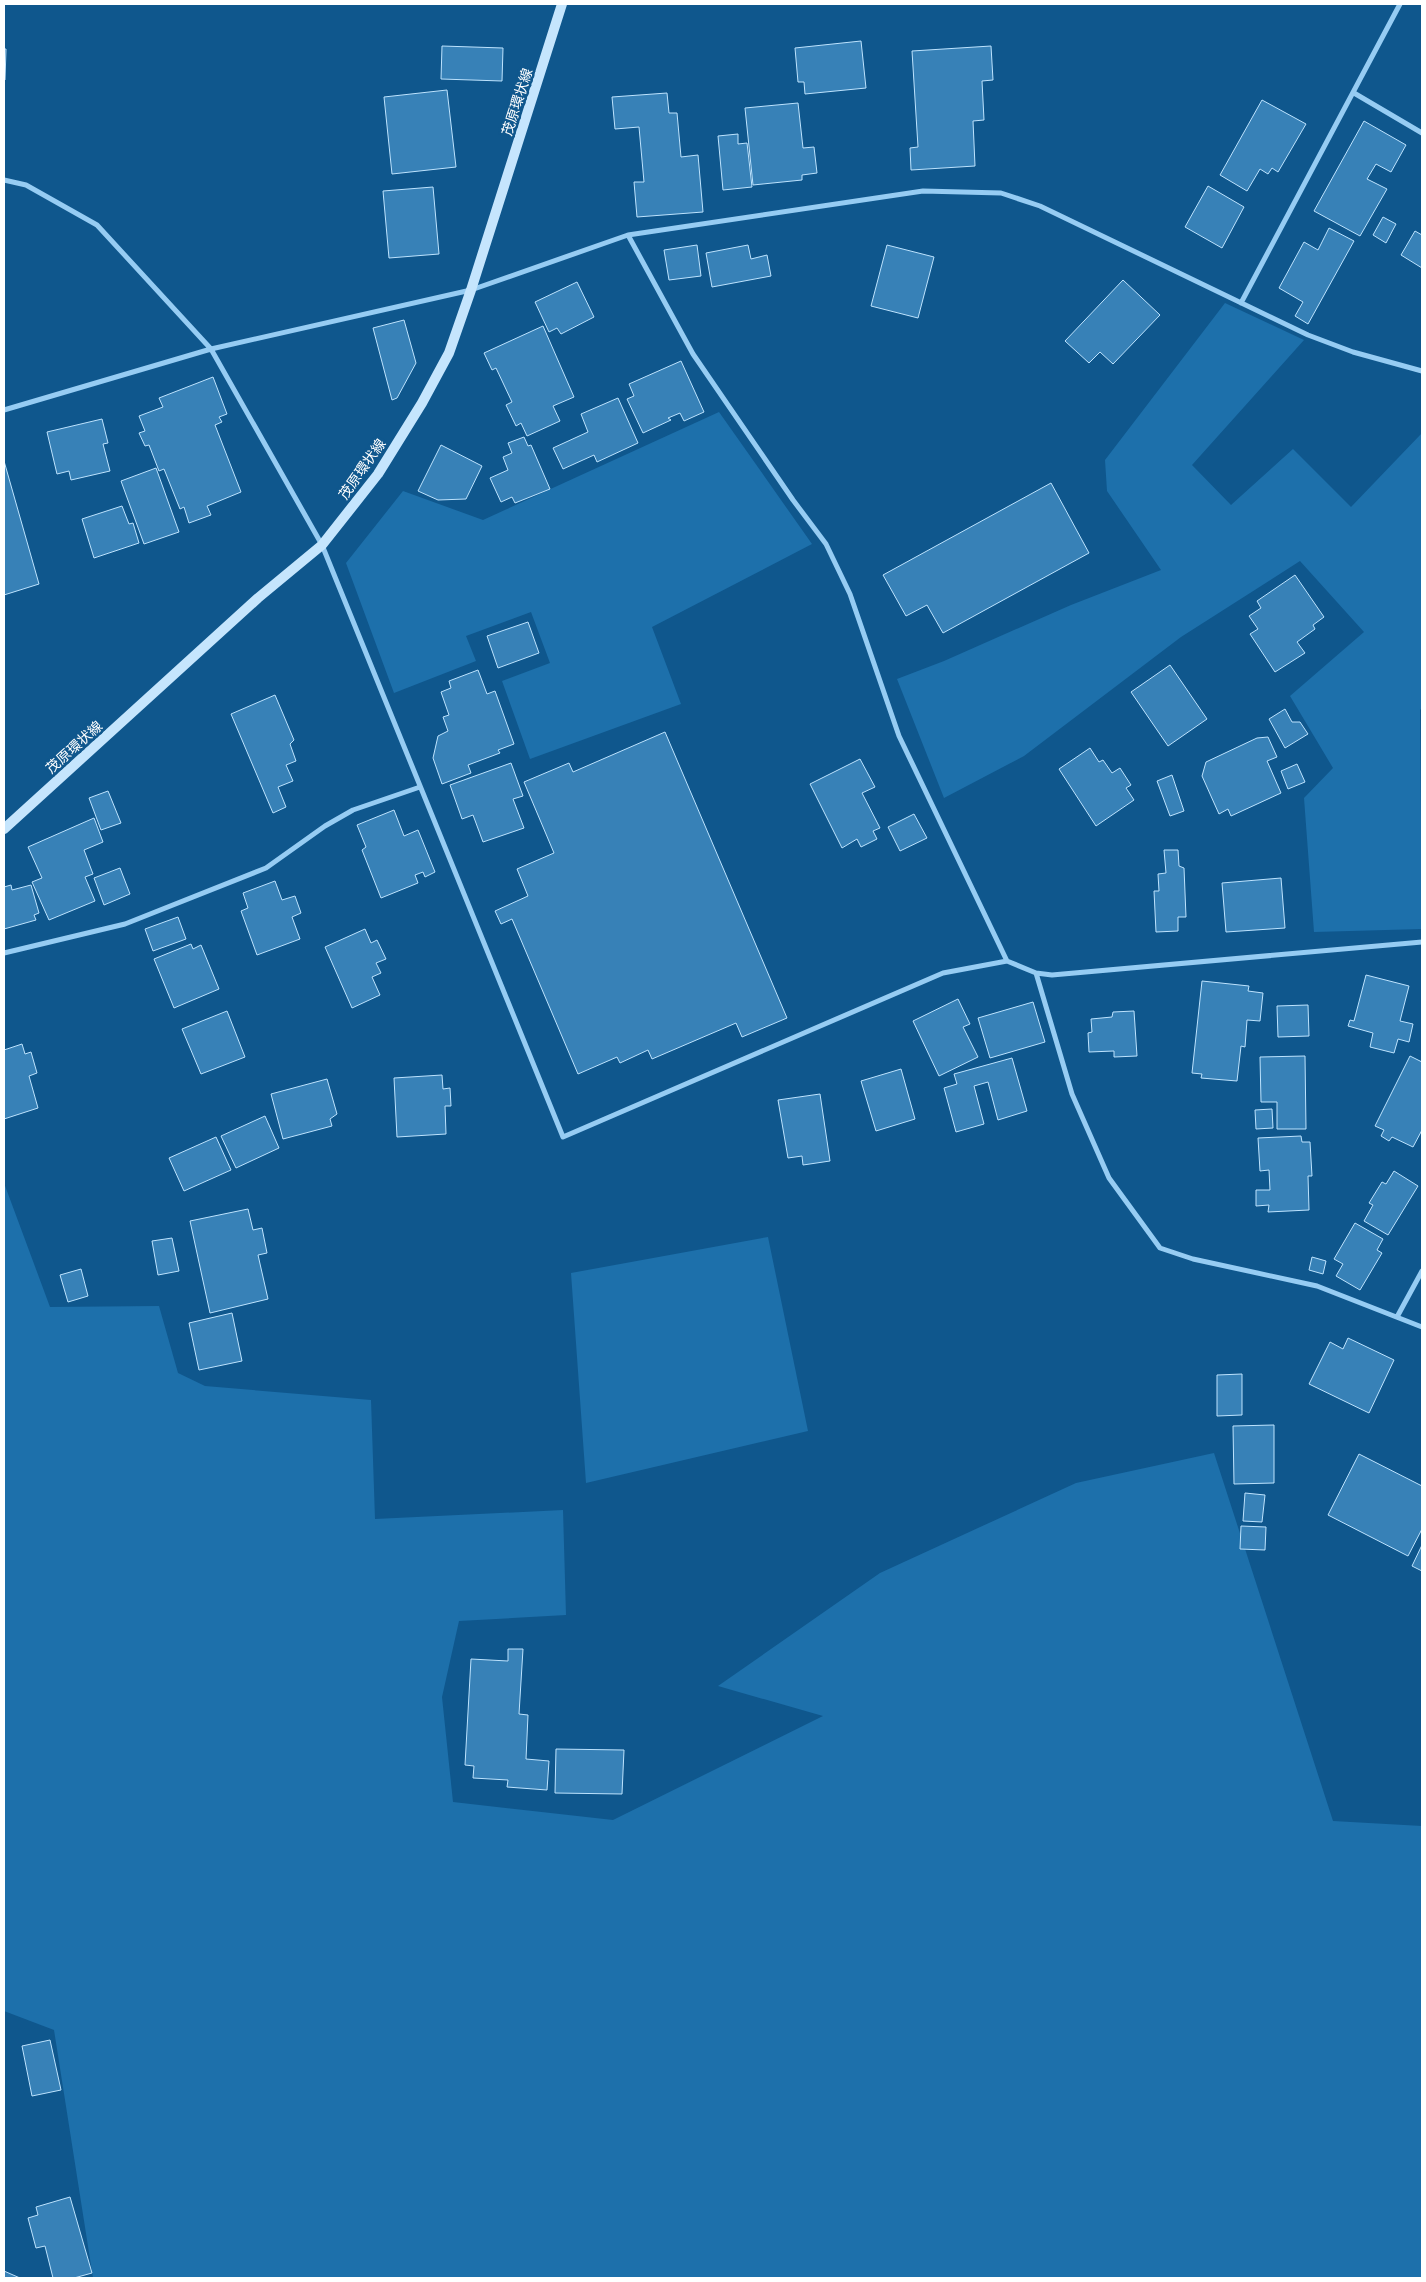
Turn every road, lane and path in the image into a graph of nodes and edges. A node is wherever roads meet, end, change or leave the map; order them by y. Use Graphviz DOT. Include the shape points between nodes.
graph roads {
  1 [pos="562,4"];
  2 [pos="1400,4"];
  3 [pos="1354,93"];
  4 [pos="1422,133"];
  5 [pos="4,180"];
  6 [pos="628,235"];
  7 [pos="471,290"];
  8 [pos="1241,303"];
  9 [pos="211,349"];
  10 [pos="1422,371"];
  11 [pos="4,410"];
  12 [pos="322,545"];
  13 [pos="420,787"];
  14 [pos="4,829"];
  15 [pos="1422,942"];
  16 [pos="4,953"];
  17 [pos="1007,961"];
  18 [pos="1036,973"];
  19 [pos="1422,1271"];
  20 [pos="1398,1317"];
  21 [pos="1422,1327"];
  1 -- 7 [label="main road, 茂原環状線"];
  2 -- 3 [label="street"];
  3 -- 4 [label="street"];
  3 -- 8 [label="street"];
  5 -- 9 [label="street" via="26,185 97,224"];
  6 -- 7 [label="street"];
  6 -- 8 [label="street" via="923,191 1001,193 1040,206"];
  6 -- 17 [label="street" via="693,354 826,544 853,603 899,736"];
  7 -- 9 [label="street"];
  7 -- 12 [label="main road, 茂原環状線" via="449,353 422,403 378,474"];
  8 -- 10 [label="street" via="1353,352"];
  9 -- 11 [label="street"];
  9 -- 12 [label="street"];
  12 -- 13 [label="street"];
  12 -- 14 [label="main road, 茂原環状線" via="258,598"];
  13 -- 16 [label="street" via="353,810 266,868 125,924"];
  13 -- 17 [label="street" via="563,1137 943,973"];
  15 -- 18 [label="street" via="1052,975"];
  17 -- 18 [label="street"];
  18 -- 20 [label="street" via="1072,1094 1109,1178 1160,1248 1193,1259 1317,1286"];
  19 -- 20 [label="street"];
  20 -- 21 [label="street"];
}
